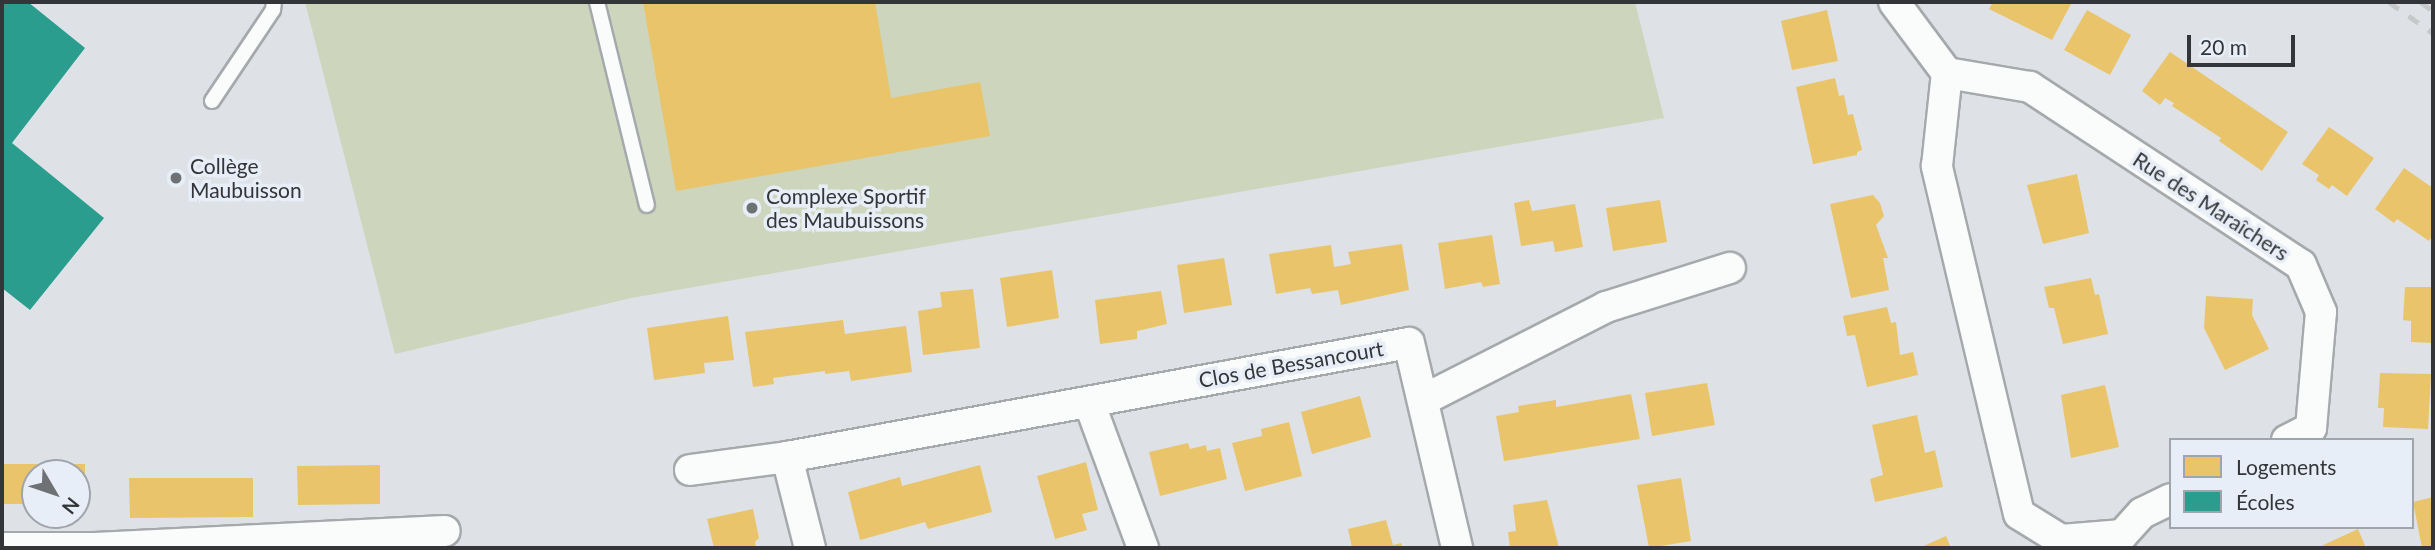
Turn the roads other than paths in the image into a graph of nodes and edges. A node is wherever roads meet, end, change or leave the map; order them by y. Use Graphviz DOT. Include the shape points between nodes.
graph roads {
  1 [pos="274,2"];
  2 [pos="597,2"];
  3 [pos="1894,2"];
  4 [pos="1947,73"];
  5 [pos="212,101"];
  6 [pos="647,205"];
  7 [pos="1730,268"];
  8 [pos="1423,400"];
  9 [pos="1089,402"];
  10 [pos="2291,438"];
  11 [pos="787,457"];
  12 [pos="690,470"];
  13 [pos="2169,500"];
  14 [pos="445,531"];
  15 [pos="2125,541"];
  16 [pos="2,548"];
  17 [pos="95,548"];
  18 [pos="810,548"];
  19 [pos="1143,548"];
  20 [pos="1457,548"];
  1 -- 5 [label="lane"];
  2 -- 6 [label="lane"];
  3 -- 4 [label="street"];
  4 -- 10 [label="street, Rue des Maraîchers" via="2030,87 2301,265 2321,312 2311,428"];
  4 -- 15 [label="street" via="1937,166 2019,514 2061,540"];
  7 -- 8 [label="street" via="1606,307"];
  8 -- 9 [label="street, Clos de Bessancourt" via="1409,343"];
  8 -- 20 [label="street, Clos de Bessancourt"];
  9 -- 11 [label="street, Clos de Bessancourt"];
  9 -- 19 [label="street"];
  11 -- 12 [label="street, Clos de Bessancourt"];
  11 -- 18 [label="street"];
  13 -- 15 [label="street" via="2142,513"];
  14 -- 17 [label="street"];
  16 -- 17 [label="street"];
}
